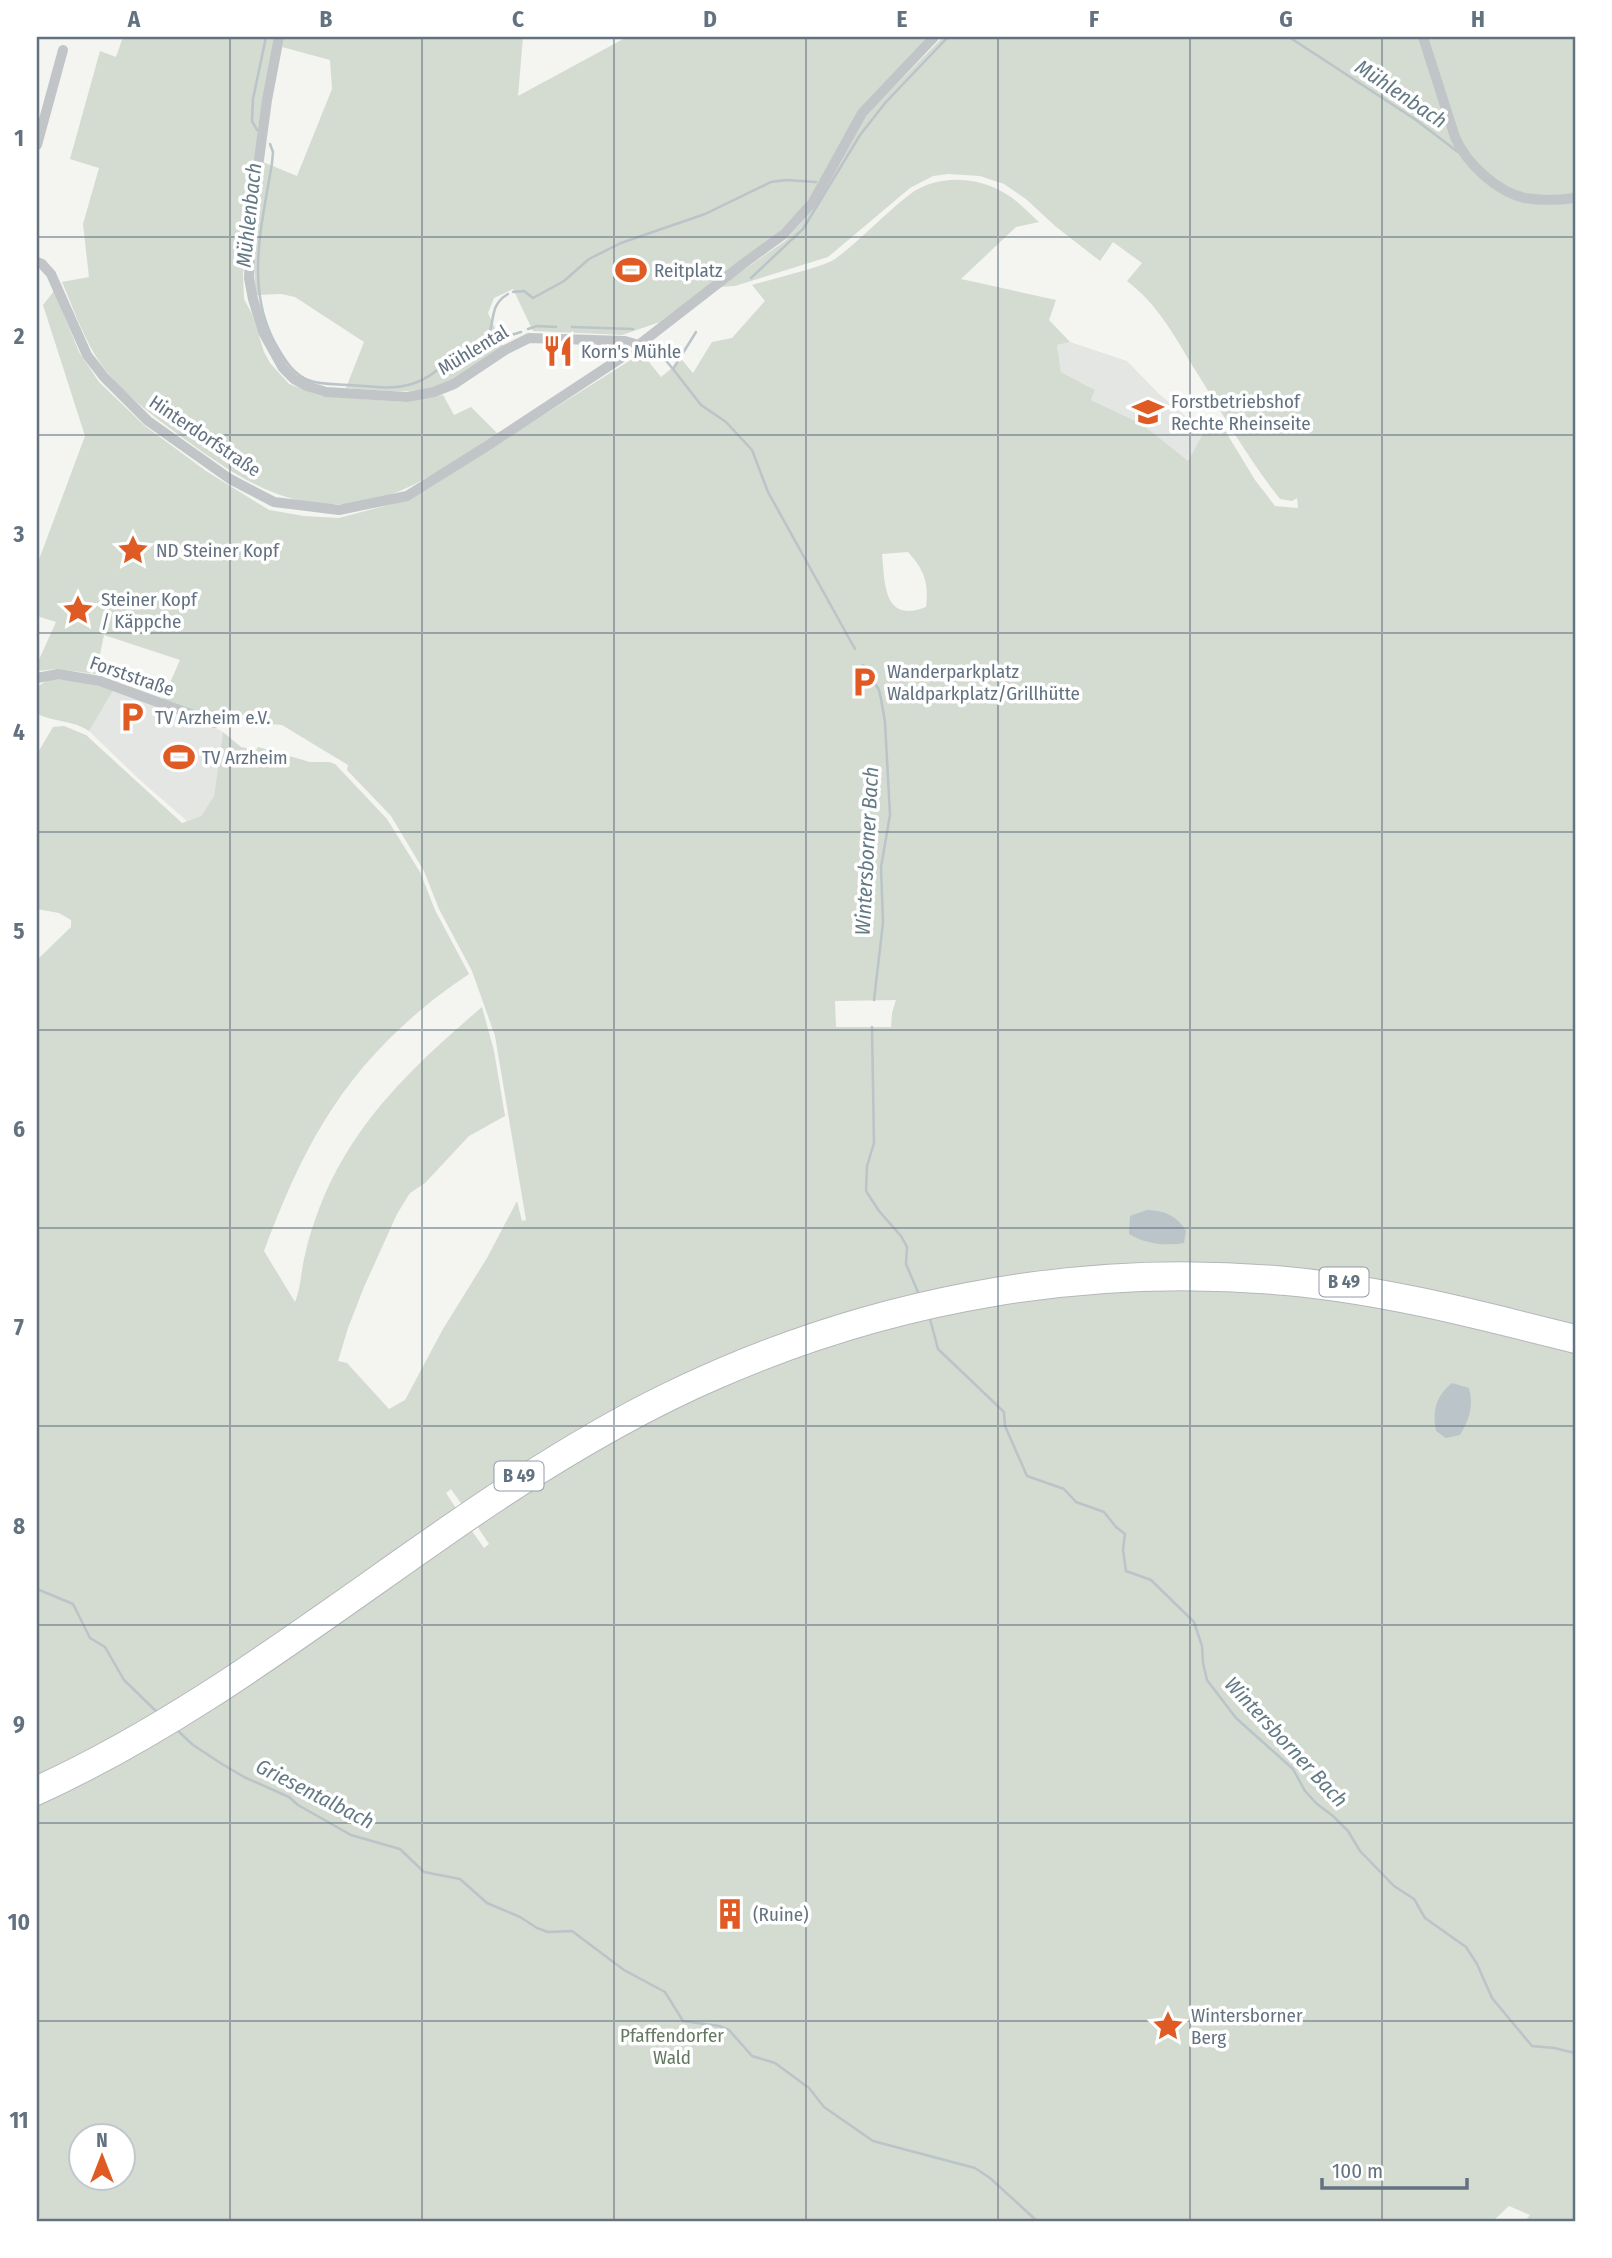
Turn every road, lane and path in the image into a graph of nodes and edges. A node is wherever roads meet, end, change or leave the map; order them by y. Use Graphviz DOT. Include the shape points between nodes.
graph roads {
  1 [pos="279,37"];
  2 [pos="934,37"];
  3 [pos="1423,37"];
  4 [pos="64,50"];
  5 [pos="37,145"];
  6 [pos="1575,198"];
  7 [pos="37,262"];
  8 [pos="639,345"];
  9 [pos="37,678"];
  10 [pos="215,723"];
  11 [pos="1108,1279"];
  12 [pos="1575,1333"];
  13 [pos="1575,1345"];
  14 [pos="47,1783"];
  15 [pos="37,1797"];
  1 -- 8 [label="street, Mühlental" via="253,204 249,278 263,332 294,379 326,392 407,397 454,384 529,338"];
  2 -- 8 [label="street" via="862,113 813,202 792,227"];
  3 -- 6 [label="street" via="1457,142 1478,169 1499,187 1523,198"];
  4 -- 5 [label="street"];
  7 -- 8 [label="street, Hinterdorfstraße" via="51,274 87,355 123,398 230,479 274,502 339,510 407,495"];
  9 -- 10 [label="street, Forststraße" via="58,674 100,681"];
  11 -- 12 [label="highway, B 49" via="1200,1270 1342,1282 1432,1297"];
  11 -- 13 [label="highway, B 49" via="1340,1293 1429,1309"];
  11 -- 14 [label="highway, B 49" via="943,1308 759,1357 554,1468 301,1633 161,1731"];
  14 -- 15 [label="highway, B 49"];
}
